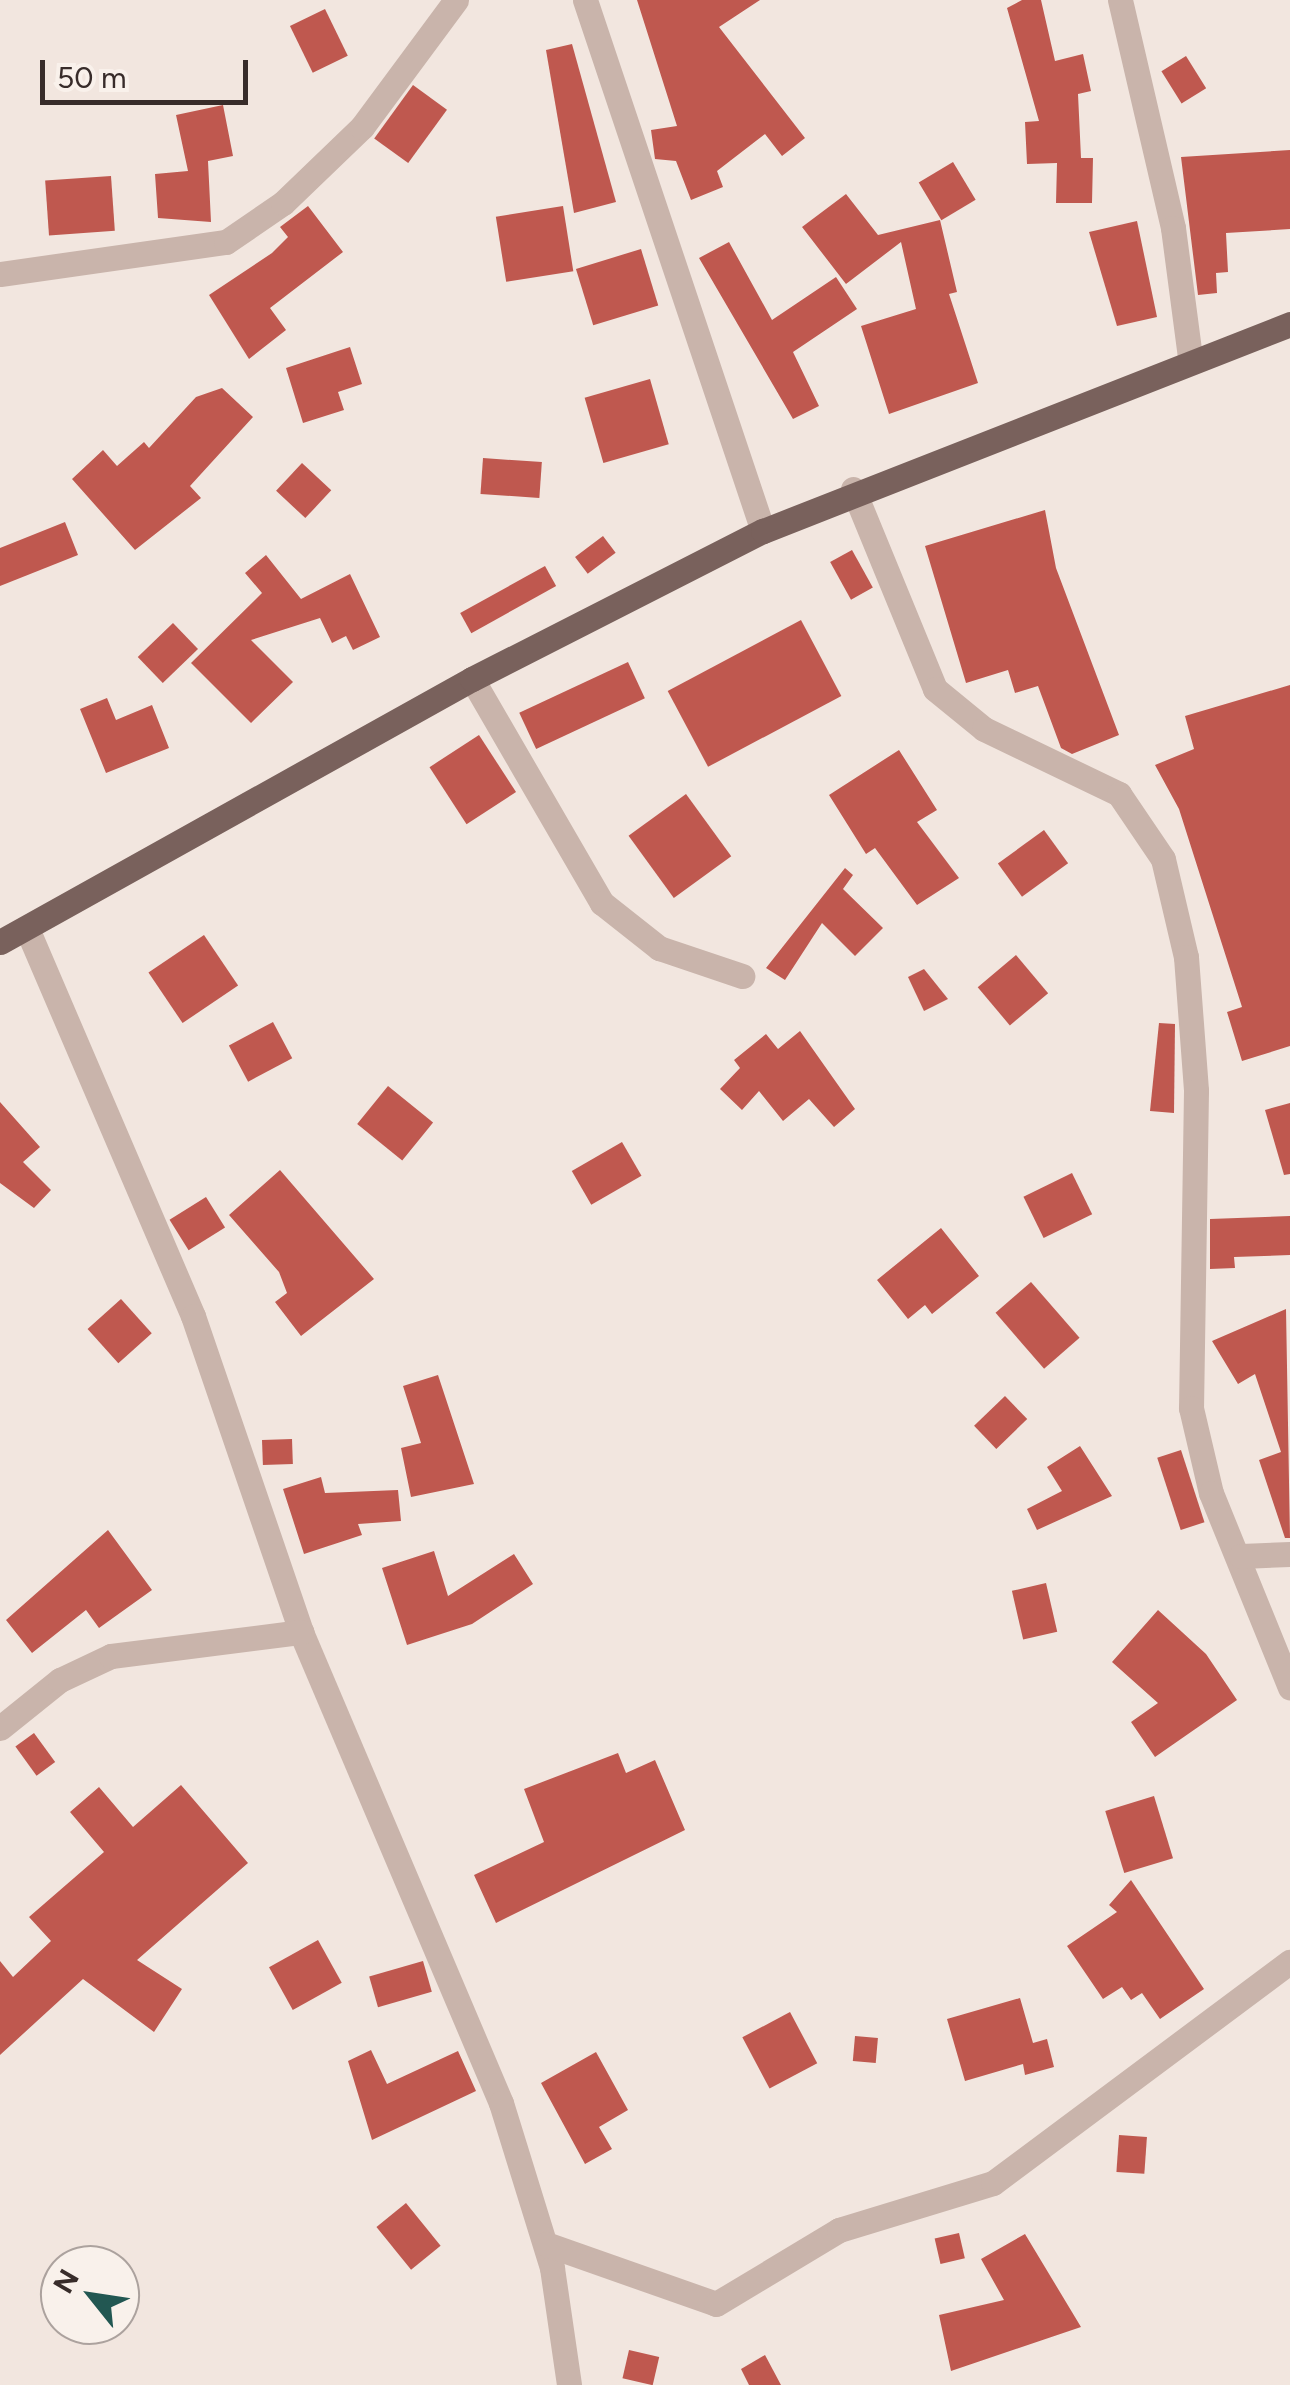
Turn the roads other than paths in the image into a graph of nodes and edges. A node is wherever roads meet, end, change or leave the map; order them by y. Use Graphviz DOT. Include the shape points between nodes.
graph roads {
  1 [pos="456,0"];
  2 [pos="584,0"];
  3 [pos="1120,0"];
  4 [pos="0,274"];
  5 [pos="1290,324"];
  6 [pos="1190,358"];
  7 [pos="853,489"];
  8 [pos="763,531"];
  9 [pos="472,679"];
  10 [pos="28,931"];
  11 [pos="0,942"];
  12 [pos="742,976"];
  13 [pos="1290,1554"];
  14 [pos="1240,1556"];
  15 [pos="301,1632"];
  16 [pos="1290,1688"];
  17 [pos="0,1728"];
  18 [pos="1290,1962"];
  19 [pos="546,2244"];
  20 [pos="569,2385"];
  1 -- 4 [label="street" via="362,127 283,203 226,242"];
  2 -- 8 [label="street"];
  3 -- 6 [label="street" via="1173,228"];
  5 -- 6 [label="main road"];
  6 -- 7 [label="main road"];
  7 -- 8 [label="main road"];
  7 -- 14 [label="street" via="935,689 984,729 1119,794 1163,859 1186,958 1196,1091 1191,1408 1211,1493"];
  8 -- 9 [label="main road"];
  9 -- 10 [label="main road"];
  9 -- 12 [label="street" via="602,904 659,948"];
  10 -- 11 [label="main road"];
  10 -- 15 [label="street" via="192,1316"];
  13 -- 14 [label="street"];
  14 -- 16 [label="street"];
  15 -- 17 [label="street" via="111,1656 60,1680"];
  15 -- 19 [label="street" via="480,2051"];
  18 -- 19 [label="street" via="992,2183 840,2230 716,2304"];
  19 -- 20 [label="street"];
}
